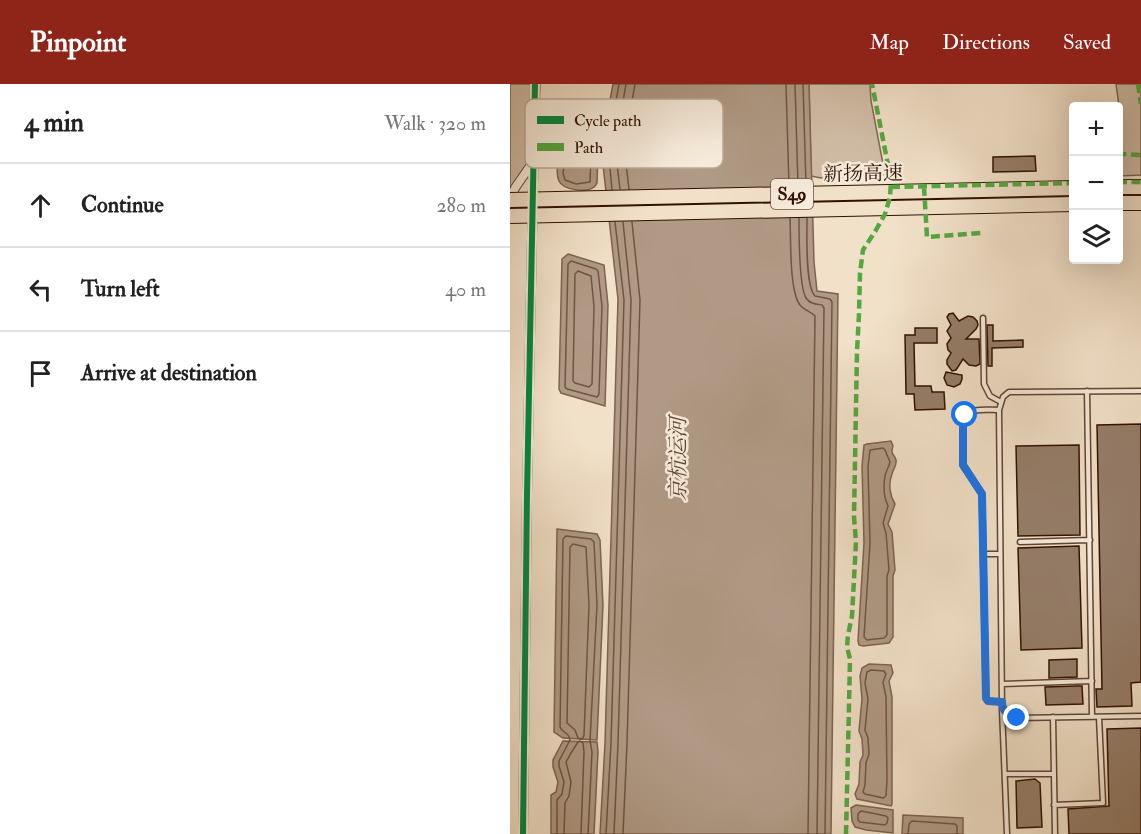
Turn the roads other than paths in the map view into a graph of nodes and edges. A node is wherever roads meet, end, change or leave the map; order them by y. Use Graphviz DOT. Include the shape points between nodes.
graph roads {
  1 [pos="535,84"];
  2 [pos="535,99"];
  3 [pos="529,168"];
  4 [pos="533,168"];
  5 [pos="1123,187"];
  6 [pos="1141,187"];
  7 [pos="1069,188"];
  8 [pos="510,200"];
  9 [pos="1123,203"];
  10 [pos="1141,203"];
  11 [pos="1069,204"];
  12 [pos="510,216"];
  13 [pos="983,318"];
  14 [pos="1141,391"];
  15 [pos="1087,392"];
  16 [pos="1001,402"];
  17 [pos="999,410"];
  18 [pos="1090,540"];
  19 [pos="1020,542"];
  20 [pos="983,554"];
  21 [pos="1000,554"];
  22 [pos="1092,681"];
  23 [pos="1002,684"];
  24 [pos="1002,705"];
  25 [pos="1141,716"];
  26 [pos="1053,717"];
  27 [pos="1092,717"];
  28 [pos="1099,717"];
  29 [pos="1005,774"];
  30 [pos="1054,774"];
  31 [pos="1054,805"];
  32 [pos="523,834"];
  33 [pos="1007,834"];
  34 [pos="1055,834"];
  1 -- 2 [label="street"];
  3 -- 8 [label="street"];
  4 -- 32 [label="street"];
  5 -- 6 [label="highway"];
  7 -- 8 [label="highway, 新扬高速 / S49, bridge"];
  9 -- 10 [label="highway"];
  11 -- 12 [label="highway, 新扬高速 / S49, bridge"];
  13 -- 16 [label="lane" via="984,384 990,396"];
  14 -- 15 [label="lane"];
  15 -- 16 [label="lane" via="1009,392"];
  15 -- 18 [label="lane"];
  16 -- 17 [label="lane"];
  17 -- 20 [label="lane" via="976,410 963,419 963,465 982,494"];
  17 -- 21 [label="lane"];
  18 -- 19 [label="lane"];
  18 -- 22 [label="lane"];
  20 -- 21 [label="lane"];
  20 -- 24 [label="lane" via="986,698"];
  21 -- 23 [label="lane"];
  22 -- 23 [label="lane"];
  22 -- 27 [label="lane"];
  23 -- 24 [label="lane"];
  24 -- 26 [label="lane" via="1007,714 1017,718"];
  24 -- 29 [label="lane"];
  25 -- 28 [label="lane"];
  26 -- 27 [label="lane"];
  26 -- 30 [label="lane"];
  27 -- 28 [label="lane"];
  28 -- 31 [label="lane" via="1103,803"];
  29 -- 30 [label="lane"];
  29 -- 33 [label="lane"];
  30 -- 31 [label="lane"];
  31 -- 34 [label="lane"];
}
